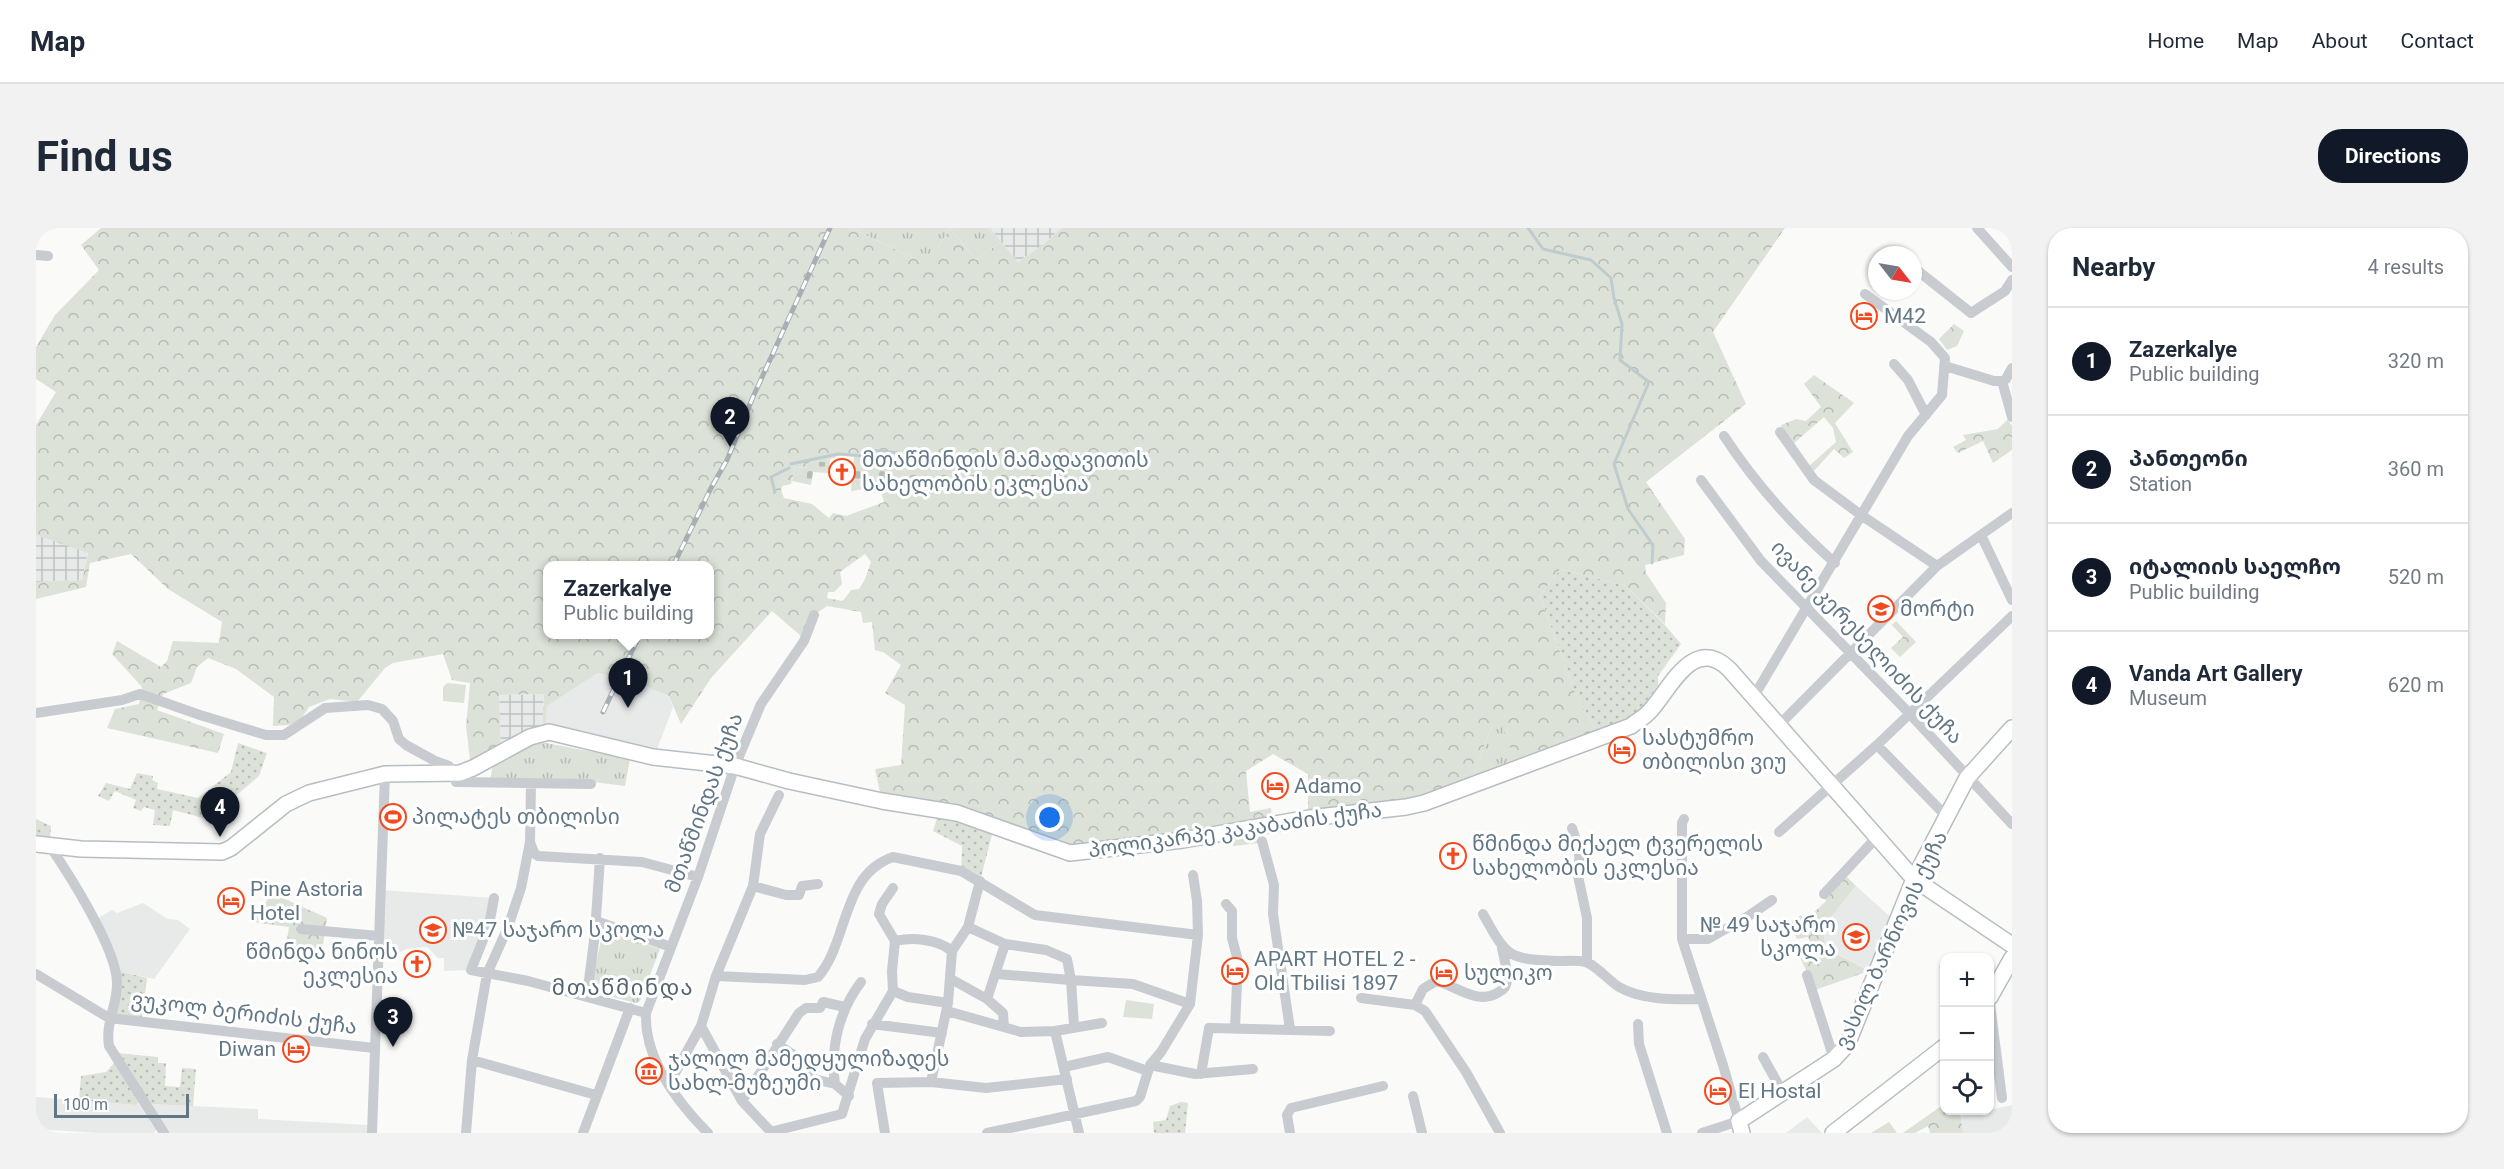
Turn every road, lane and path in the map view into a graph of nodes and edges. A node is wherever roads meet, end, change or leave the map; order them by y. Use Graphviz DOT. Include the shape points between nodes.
graph roads {
  1 [pos="1977,228"];
  2 [pos="36,255"];
  3 [pos="48,256"];
  4 [pos="2012,267"];
  5 [pos="1922,274"];
  6 [pos="2012,280"];
  7 [pos="1865,294"];
  8 [pos="1894,364"];
  9 [pos="1945,366"];
  10 [pos="2012,368"];
  11 [pos="2002,381"];
  12 [pos="1926,415"];
  13 [pos="2012,417"];
  14 [pos="1780,432"];
  15 [pos="1724,436"];
  16 [pos="1701,480"];
  17 [pos="2012,513"];
  18 [pos="1861,515"];
  19 [pos="1981,535"];
  20 [pos="1835,563"];
  21 [pos="1937,566"];
  22 [pos="2012,600"];
  23 [pos="1807,610"];
  24 [pos="814,615"];
  25 [pos="2012,616"];
  26 [pos="1849,653"];
  27 [pos="1753,698"];
  28 [pos="36,713"];
  29 [pos="1909,713"];
  30 [pos="1778,726"];
  31 [pos="2012,728"];
  32 [pos="1876,745"];
  33 [pos="735,766"];
  34 [pos="385,774"];
  35 [pos="451,774"];
  36 [pos="1968,778"];
  37 [pos="531,784"];
  38 [pos="591,784"];
  39 [pos="1831,787"];
  40 [pos="779,795"];
  41 [pos="1947,817"];
  42 [pos="1684,819"];
  43 [pos="2012,824"];
  44 [pos="1572,828"];
  45 [pos="1779,832"];
  46 [pos="1877,837"];
  47 [pos="1263,841"];
  48 [pos="530,842"];
  49 [pos="43,844"];
  50 [pos="600,858"];
  51 [pos="1193,875"];
  52 [pos="698,877"];
  53 [pos="1914,879"];
  54 [pos="980,881"];
  55 [pos="818,884"];
  56 [pos="753,886"];
  57 [pos="893,888"];
  58 [pos="1824,894"];
  59 [pos="494,897"];
  60 [pos="1772,900"];
  61 [pos="1226,904"];
  62 [pos="1483,914"];
  63 [pos="596,921"];
  64 [pos="968,927"];
  65 [pos="301,929"];
  66 [pos="1198,935"];
  67 [pos="379,936"];
  68 [pos="1682,939"];
  69 [pos="895,941"];
  70 [pos="1005,944"];
  71 [pos="2012,945"];
  72 [pos="671,947"];
  73 [pos="948,948"];
  74 [pos="1502,948"];
  75 [pos="2012,958"];
  76 [pos="1587,962"];
  77 [pos="36,974"];
  78 [pos="487,974"];
  79 [pos="997,974"];
  80 [pos="1807,975"];
  81 [pos="716,976"];
  82 [pos="951,979"];
  83 [pos="1071,980"];
  84 [pos="861,982"];
  85 [pos="1994,989"];
  86 [pos="893,991"];
  87 [pos="586,996"];
  88 [pos="1361,998"];
  89 [pos="987,999"];
  90 [pos="1701,999"];
  91 [pos="1190,1004"];
  92 [pos="1415,1005"];
  93 [pos="845,1007"];
  94 [pos="947,1007"];
  95 [pos="1989,1007"];
  96 [pos="630,1008"];
  97 [pos="645,1013"];
  98 [pos="109,1018"];
  99 [pos="1102,1023"];
  100 [pos="872,1024"];
  101 [pos="1638,1024"];
  102 [pos="701,1026"];
  103 [pos="1074,1026"];
  104 [pos="1004,1027"];
  105 [pos="1235,1028"];
  106 [pos="1290,1029"];
  107 [pos="1055,1030"];
  108 [pos="1330,1031"];
  109 [pos="942,1033"];
  110 [pos="777,1044"];
  111 [pos="374,1048"];
  112 [pos="1940,1050"];
  113 [pos="1763,1057"];
  114 [pos="1834,1059"];
  115 [pos="472,1060"];
  116 [pos="1064,1067"];
  117 [pos="1146,1067"];
  118 [pos="1253,1069"];
  119 [pos="1201,1074"];
  120 [pos="1067,1079"];
  121 [pos="931,1082"];
  122 [pos="669,1084"];
  123 [pos="835,1084"];
  124 [pos="1383,1086"];
  125 [pos="1783,1093"];
  126 [pos="596,1095"];
  127 [pos="849,1096"];
  128 [pos="1413,1096"];
  129 [pos="2002,1098"];
  130 [pos="742,1101"];
  131 [pos="1075,1113"];
  132 [pos="1741,1127"];
  133 [pos="771,1132"];
  134 [pos="164,1133"];
  135 [pos="372,1133"];
  136 [pos="466,1133"];
  137 [pos="583,1133"];
  138 [pos="708,1133"];
  139 [pos="885,1133"];
  140 [pos="987,1133"];
  141 [pos="1079,1133"];
  142 [pos="1290,1133"];
  143 [pos="1422,1133"];
  144 [pos="1500,1133"];
  145 [pos="1667,1133"];
  146 [pos="1702,1133"];
  147 [pos="1833,1133"];
  1 -- 4 [label="street"];
  2 -- 3 [label="street"];
  5 -- 6 [label="street" via="1971,313 2005,291"];
  7 -- 9 [label="street" via="1930,342 1945,358"];
  8 -- 12 [label="street" via="1908,380"];
  9 -- 11 [label="street"];
  9 -- 12 [label="street" via="1942,395"];
  10 -- 11 [label="street"];
  11 -- 13 [label="street"];
  12 -- 18 [label="street" via="1908,436"];
  14 -- 18 [label="street" via="1815,480"];
  15 -- 20 [label="street" via="1750,475"];
  16 -- 23 [label="street, ივანე კერესელიძის ქუჩა" via="1761,561"];
  17 -- 19 [label="street"];
  18 -- 20 [label="street"];
  18 -- 21 [label="street"];
  19 -- 21 [label="street"];
  19 -- 22 [label="street"];
  20 -- 23 [label="street"];
  21 -- 26 [label="street"];
  23 -- 26 [label="street, ივანე კერესელიძის ქუჩა"];
  23 -- 27 [label="street"];
  24 -- 33 [label="street, მთაწმინდას ქუჩა" via="804,641 761,704"];
  25 -- 29 [label="street"];
  26 -- 29 [label="street, ივანე კერესელიძის ქუჩა"];
  26 -- 30 [label="street"];
  27 -- 30 [label="street"];
  27 -- 33 [label="street, პოლიკარპე კაკაბაძის ქუჩა" via="1720,660 1703,658 1683,669 1648,713 1631,726 1425,803 1160,843 1064,852 957,813 882,801"];
  28 -- 35 [label="street" via="140,694 266,735 284,735 325,708 368,705 381,709 393,721 399,739 406,745 449,766"];
  29 -- 32 [label="street"];
  29 -- 36 [label="street, ივანე კერესელიძის ქუჩა"];
  30 -- 39 [label="street"];
  31 -- 36 [label="street, ვასილ ბარნოვის ქუჩა"];
  32 -- 39 [label="street"];
  32 -- 41 [label="street"];
  33 -- 35 [label="street, პოლიკარპე კაკაბაძის ქუჩა" via="652,758 549,732 530,737 466,771"];
  33 -- 52 [label="street, მთაწმინდას ქუჩა"];
  34 -- 35 [label="street, პოლიკარპე კაკაბაძის ქუჩა"];
  34 -- 49 [label="street, პოლიკარპე კაკაბაძის ქუჩა" via="309,793 285,804 222,852 81,849"];
  34 -- 67 [label="street"];
  35 -- 37 [label="street" via="456,782"];
  36 -- 41 [label="street, ვასილ ბარნოვის ქუჩა"];
  36 -- 43 [label="street, ივანე კერესელიძის ქუჩა"];
  37 -- 38 [label="street"];
  37 -- 48 [label="street"];
  39 -- 45 [label="street"];
  39 -- 46 [label="street"];
  40 -- 56 [label="street" via="760,834"];
  41 -- 53 [label="street, ვასილ ბარნოვის ქუჩა"];
  42 -- 68 [label="street"];
  44 -- 76 [label="street" via="1587,918"];
  46 -- 53 [label="street"];
  46 -- 58 [label="street"];
  47 -- 106 [label="street" via="1274,885 1273,914"];
  48 -- 50 [label="street" via="538,856"];
  48 -- 78 [label="street" via="515,908"];
  49 -- 98 [label="street" via="94,920 115,970 117,988"];
  50 -- 52 [label="street" via="642,862"];
  50 -- 63 [label="street"];
  51 -- 66 [label="street"];
  52 -- 72 [label="street, მთაწმინდას ქუჩა"];
  53 -- 71 [label="street"];
  53 -- 114 [label="street, ვასილ ბარნოვის ქუჩა" via="1851,1037"];
  54 -- 64 [label="street"];
  54 -- 66 [label="street" via="1035,915"];
  54 -- 81 [label="street" via="961,871 891,858 876,867 858,887 838,944 818,977 804,980"];
  55 -- 56 [label="street" via="802,886 799,895"];
  56 -- 81 [label="street"];
  57 -- 69 [label="street" via="879,914"];
  59 -- 78 [label="street" via="489,925 471,969"];
  60 -- 68 [label="street" via="1708,939"];
  61 -- 105 [label="street" via="1232,911 1232,938 1238,961"];
  62 -- 74 [label="street"];
  63 -- 72 [label="street"];
  63 -- 87 [label="street"];
  64 -- 70 [label="street"];
  64 -- 73 [label="street"];
  65 -- 67 [label="street"];
  66 -- 91 [label="street"];
  67 -- 111 [label="street"];
  68 -- 90 [label="street"];
  69 -- 73 [label="street" via="910,938"];
  69 -- 86 [label="street"];
  70 -- 79 [label="street"];
  70 -- 83 [label="street" via="1046,950 1067,958"];
  72 -- 97 [label="street, მთაწმინდას ქუჩა"];
  73 -- 82 [label="street"];
  74 -- 76 [label="street" via="1527,960"];
  74 -- 92 [label="street" via="1507,977 1502,991 1487,998 1478,997 1436,981 1423,989"];
  75 -- 85 [label="street"];
  76 -- 90 [label="street" via="1620,988 1637,994"];
  77 -- 98 [label="street"];
  78 -- 87 [label="street"];
  78 -- 115 [label="street"];
  79 -- 83 [label="street"];
  79 -- 89 [label="street"];
  80 -- 114 [label="street"];
  81 -- 102 [label="street"];
  82 -- 89 [label="street"];
  82 -- 94 [label="street"];
  83 -- 91 [label="street" via="1133,984"];
  83 -- 103 [label="street"];
  84 -- 93 [label="street"];
  86 -- 94 [label="street"];
  86 -- 100 [label="street"];
  87 -- 96 [label="street"];
  88 -- 92 [label="street"];
  89 -- 104 [label="street" via="1003,1013"];
  90 -- 132 [label="street"];
  91 -- 117 [label="street" via="1161,1052"];
  92 -- 144 [label="street" via="1432,1020"];
  93 -- 110 [label="street" via="823,1002 820,1008 802,1010"];
  93 -- 123 [label="street" via="838,1025"];
  94 -- 104 [label="street"];
  94 -- 109 [label="street"];
  95 -- 129 [label="street"];
  96 -- 97 [label="street"];
  96 -- 126 [label="street"];
  97 -- 122 [label="street" via="646,1033"];
  98 -- 111 [label="street, ვუკოლ ბერიძის ქუჩა"];
  98 -- 134 [label="street" via="109,1046"];
  99 -- 103 [label="street"];
  100 -- 109 [label="street"];
  100 -- 127 [label="street"];
  101 -- 145 [label="street" via="1639,1044"];
  102 -- 122 [label="street"];
  102 -- 130 [label="street"];
  103 -- 107 [label="street"];
  104 -- 107 [label="street" via="1021,1032"];
  105 -- 106 [label="street"];
  105 -- 119 [label="street" via="1209,1028"];
  106 -- 108 [label="street"];
  107 -- 116 [label="street"];
  109 -- 121 [label="street"];
  110 -- 123 [label="street" via="795,1056 801,1071 810,1078"];
  110 -- 130 [label="street"];
  111 -- 135 [label="street"];
  112 -- 147 [label="street"];
  113 -- 125 [label="street"];
  114 -- 125 [label="street, ვასილ ბარნოვის ქუჩა"];
  115 -- 126 [label="street"];
  115 -- 136 [label="street"];
  116 -- 117 [label="street" via="1108,1057"];
  116 -- 120 [label="street"];
  117 -- 119 [label="street"];
  117 -- 131 [label="street" via="1136,1101"];
  118 -- 119 [label="street"];
  120 -- 121 [label="street" via="986,1088"];
  120 -- 131 [label="street"];
  121 -- 139 [label="street" via="877,1083"];
  122 -- 138 [label="street"];
  123 -- 127 [label="street"];
  124 -- 142 [label="street" via="1291,1108 1287,1115"];
  125 -- 132 [label="street, ვასილ ბარნოვის ქუჩა"];
  126 -- 137 [label="street"];
  127 -- 133 [label="street" via="837,1117"];
  128 -- 143 [label="street"];
  130 -- 133 [label="street"];
  131 -- 140 [label="street"];
  131 -- 141 [label="street"];
  132 -- 146 [label="street"];
}
